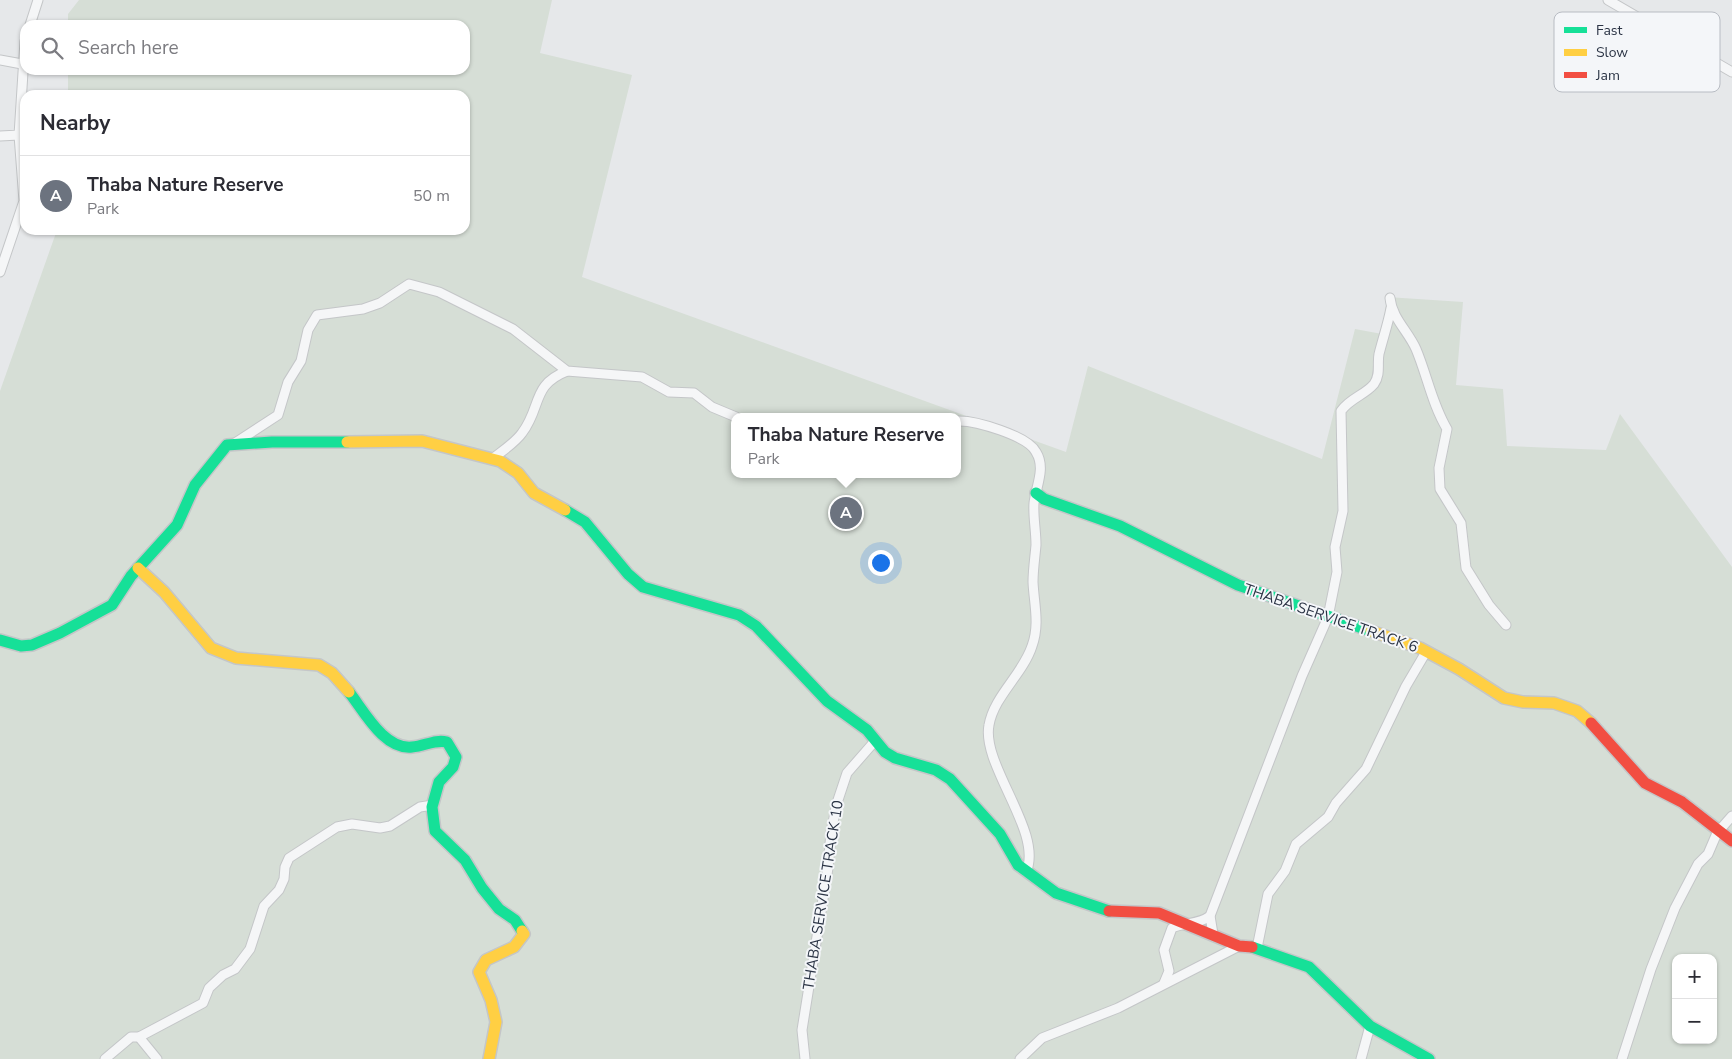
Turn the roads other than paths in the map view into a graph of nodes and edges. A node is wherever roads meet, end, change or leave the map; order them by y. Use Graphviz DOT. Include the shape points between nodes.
graph roads {
  1 [pos="38,0"];
  2 [pos="1608,0"];
  3 [pos="1629,12"];
  4 [pos="32,20"];
  5 [pos="0,60"];
  6 [pos="20,64"];
  7 [pos="1720,65"];
  8 [pos="1732,72"];
  9 [pos="22,75"];
  10 [pos="21,90"];
  11 [pos="20,111"];
  12 [pos="19,135"];
  13 [pos="0,136"];
  14 [pos="20,152"];
  15 [pos="20,214"];
  16 [pos="0,272"];
  17 [pos="1390,298"];
  18 [pos="1391,308"];
  19 [pos="567,372"];
  20 [pos="731,415"];
  21 [pos="961,421"];
  22 [pos="235,443"];
  23 [pos="492,458"];
  24 [pos="1036,494"];
  25 [pos="138,568"];
  26 [pos="1328,617"];
  27 [pos="1506,625"];
  28 [pos="0,640"];
  29 [pos="1426,652"];
  30 [pos="875,741"];
  31 [pos="433,805"];
  32 [pos="1732,816"];
  33 [pos="1720,830"];
  34 [pos="1732,841"];
  35 [pos="1026,872"];
  36 [pos="1210,916"];
  37 [pos="1185,924"];
  38 [pos="1213,934"];
  39 [pos="1239,946"];
  40 [pos="1257,948"];
  41 [pos="1164,984"];
  42 [pos="1370,1026"];
  43 [pos="139,1037"];
  44 [pos="105,1059"];
  45 [pos="156,1059"];
  46 [pos="489,1059"];
  47 [pos="806,1059"];
  48 [pos="1020,1059"];
  49 [pos="1361,1059"];
  50 [pos="1429,1059"];
  51 [pos="1622,1059"];
  1 -- 4 [label="street"];
  2 -- 3 [label="street"];
  5 -- 6 [label="street"];
  7 -- 8 [label="street"];
  9 -- 10 [label="street"];
  11 -- 12 [label="street"];
  12 -- 13 [label="street"];
  12 -- 14 [label="street"];
  15 -- 16 [label="street"];
  17 -- 18 [label="street"];
  18 -- 26 [label="street" via="1376,381 1346,403 1341,411 1343,511 1335,547 1337,572"];
  18 -- 27 [label="street" via="1416,348 1447,429 1438,468 1440,489 1461,523 1466,568"];
  19 -- 20 [label="street" via="642,377 669,392 694,393 712,407"];
  19 -- 22 [label="street" via="513,329 439,292 407,285 380,303 363,309 317,315 308,330 301,361 288,382 278,415"];
  19 -- 23 [label="street" via="546,384 521,435"];
  21 -- 24 [label="street" via="993,428 1032,446 1040,463"];
  22 -- 23 [label="street" via="422,441"];
  22 -- 25 [label="street" via="220,452 195,485 177,526"];
  23 -- 30 [label="street" via="518,473 534,493 585,522 628,574 643,587 739,615 756,626 827,701 867,730"];
  24 -- 26 [label="street, THABA SERVICE TRACK 6" via="1044,500 1120,526 1233,583"];
  24 -- 35 [label="street" via="1035,636 1029,654 994,712 988,734 1029,847"];
  25 -- 28 [label="street" via="114,603 99,613 32,645 21,646"];
  25 -- 31 [label="street" via="219,653 230,658 260,662 321,665 357,701 377,727 398,744 406,747 440,740 447,742 456,757 454,766 439,782"];
  26 -- 29 [label="street, THABA SERVICE TRACK 6"];
  26 -- 36 [label="street"];
  29 -- 33 [label="street, THABA SERVICE TRACK 6" via="1459,668 1504,698 1554,703 1577,710 1645,783 1682,802"];
  29 -- 40 [label="street" via="1366,769 1328,817 1296,844 1285,871 1268,894"];
  30 -- 35 [label="street" via="895,758 936,770 950,779 1000,834 1018,865"];
  30 -- 47 [label="street, THABA SERVICE TRACK 10" via="847,773 830,832 828,868 802,1030"];
  31 -- 43 [label="street" via="420,807 390,826 380,828 352,824 337,827 289,858 279,890 264,906 250,949 235,969 209,988 203,1003"];
  31 -- 46 [label="street" via="435,830 464,860 482,888 499,908 515,920 524,934 504,954 486,960 480,972 488,985 496,1029"];
  32 -- 33 [label="street"];
  33 -- 34 [label="street, THABA SERVICE TRACK 6"];
  33 -- 51 [label="street" via="1714,845 1698,864 1663,938"];
  35 -- 37 [label="street" via="1056,893 1099,909 1159,913"];
  36 -- 37 [label="street" via="1203,922"];
  36 -- 38 [label="street"];
  37 -- 38 [label="street"];
  37 -- 41 [label="street" via="1172,928 1167,939 1164,955 1169,971"];
  38 -- 39 [label="street"];
  39 -- 40 [label="street"];
  39 -- 41 [label="street"];
  40 -- 42 [label="street" via="1309,967"];
  41 -- 48 [label="street" via="1118,1008 1042,1038"];
  42 -- 49 [label="street"];
  42 -- 50 [label="street"];
  43 -- 44 [label="street" via="132,1038"];
  43 -- 45 [label="street"];
}
